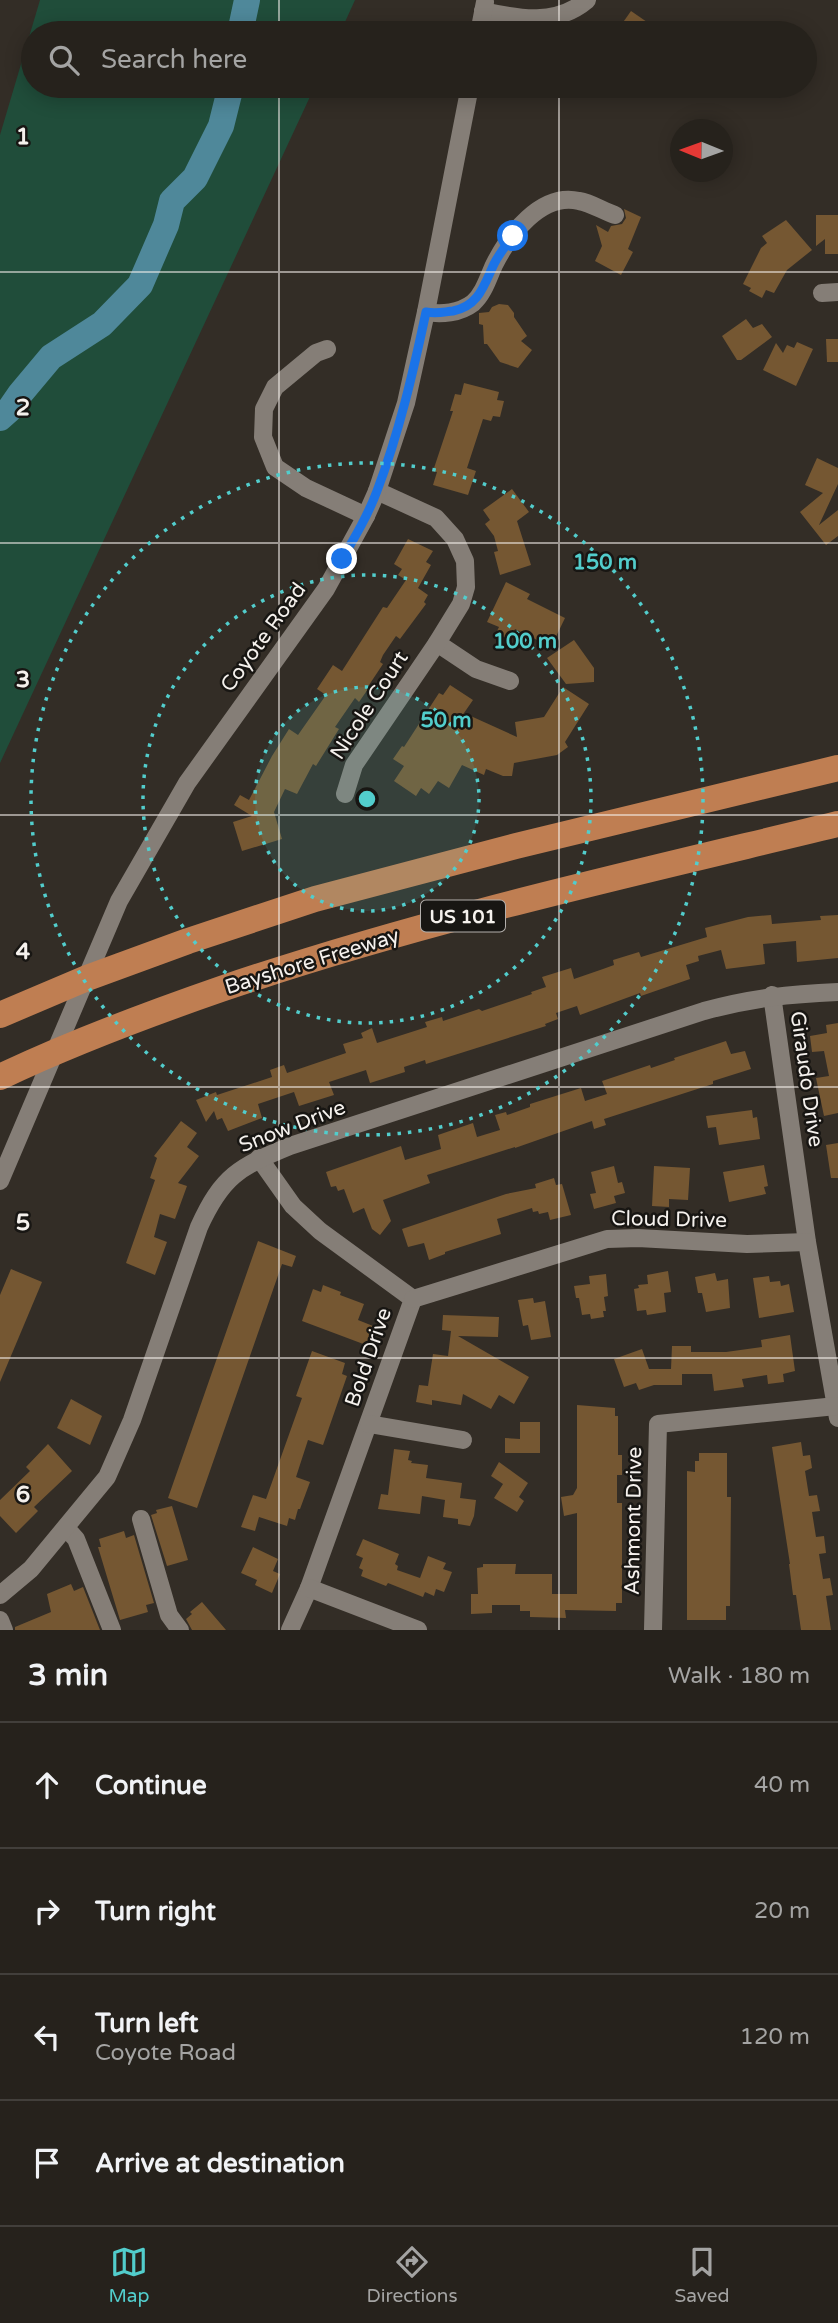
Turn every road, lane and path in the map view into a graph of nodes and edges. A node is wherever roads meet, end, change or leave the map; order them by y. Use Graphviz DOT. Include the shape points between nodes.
graph roads {
  1 [pos="587,0"];
  2 [pos="484,6"];
  3 [pos="468,98"];
  4 [pos="614,215"];
  5 [pos="426,312"];
  6 [pos="327,349"];
  7 [pos="377,491"];
  8 [pos="366,516"];
  9 [pos="437,643"];
  10 [pos="510,681"];
  11 [pos="838,768"];
  12 [pos="345,794"];
  13 [pos="838,824"];
  14 [pos="838,992"];
  15 [pos="772,995"];
  16 [pos="0,1015"];
  17 [pos="7,1074"];
  18 [pos="259,1158"];
  19 [pos="0,1181"];
  20 [pos="807,1242"];
  21 [pos="413,1298"];
  22 [pos="837,1412"];
  23 [pos="369,1424"];
  24 [pos="463,1440"];
  25 [pos="141,1519"];
  26 [pos="66,1528"];
  27 [pos="309,1588"];
  28 [pos="0,1595"];
  29 [pos="0,1620"];
  30 [pos="4,1630"];
  31 [pos="112,1630"];
  32 [pos="180,1630"];
  33 [pos="290,1630"];
  34 [pos="418,1630"];
  35 [pos="653,1630"];
  1 -- 2 [label="street" via="543,19 510,17"];
  3 -- 5 [label="street, Coyote Road"];
  4 -- 5 [label="street" via="579,200 546,204 503,250 472,304 441,314"];
  5 -- 7 [label="street, Coyote Road" via="406,403"];
  6 -- 8 [label="street" via="275,387 264,409 263,437 275,467 306,488"];
  7 -- 8 [label="street, Coyote Road"];
  7 -- 9 [label="street, Nicole Court" via="436,518 455,539 465,561 461,604"];
  8 -- 19 [label="street, Coyote Road" via="326,589 187,783 119,901"];
  9 -- 10 [label="street, Nicole Court" via="476,669"];
  9 -- 12 [label="street, Nicole Court" via="354,765"];
  11 -- 16 [label="highway, US 101" via="315,899 127,963"];
  13 -- 17 [label="highway, Bayshore Freeway / US 101" via="508,904 286,967 97,1035"];
  14 -- 15 [label="street, Snow Drive"];
  15 -- 18 [label="street, Snow Drive" via="704,1011"];
  15 -- 20 [label="street, Giraudo Drive"];
  18 -- 21 [label="street, Bold Drive" via="293,1206 320,1231"];
  18 -- 26 [label="street, Snow Drive" via="223,1184 210,1203 107,1478"];
  20 -- 21 [label="street, Cloud Drive" via="607,1239"];
  20 -- 22 [label="street, Giraudo Drive"];
  21 -- 23 [label="street, Bold Drive"];
  22 -- 35 [label="street, Ashmont Drive" via="657,1424"];
  23 -- 24 [label="street"];
  23 -- 27 [label="street, Bold Drive"];
  25 -- 32 [label="street" via="169,1615"];
  26 -- 28 [label="street, Snow Drive" via="31,1569"];
  26 -- 31 [label="street" via="76,1539"];
  27 -- 33 [label="street, Bold Drive"];
  27 -- 34 [label="street"];
  29 -- 30 [label="street"];
}
